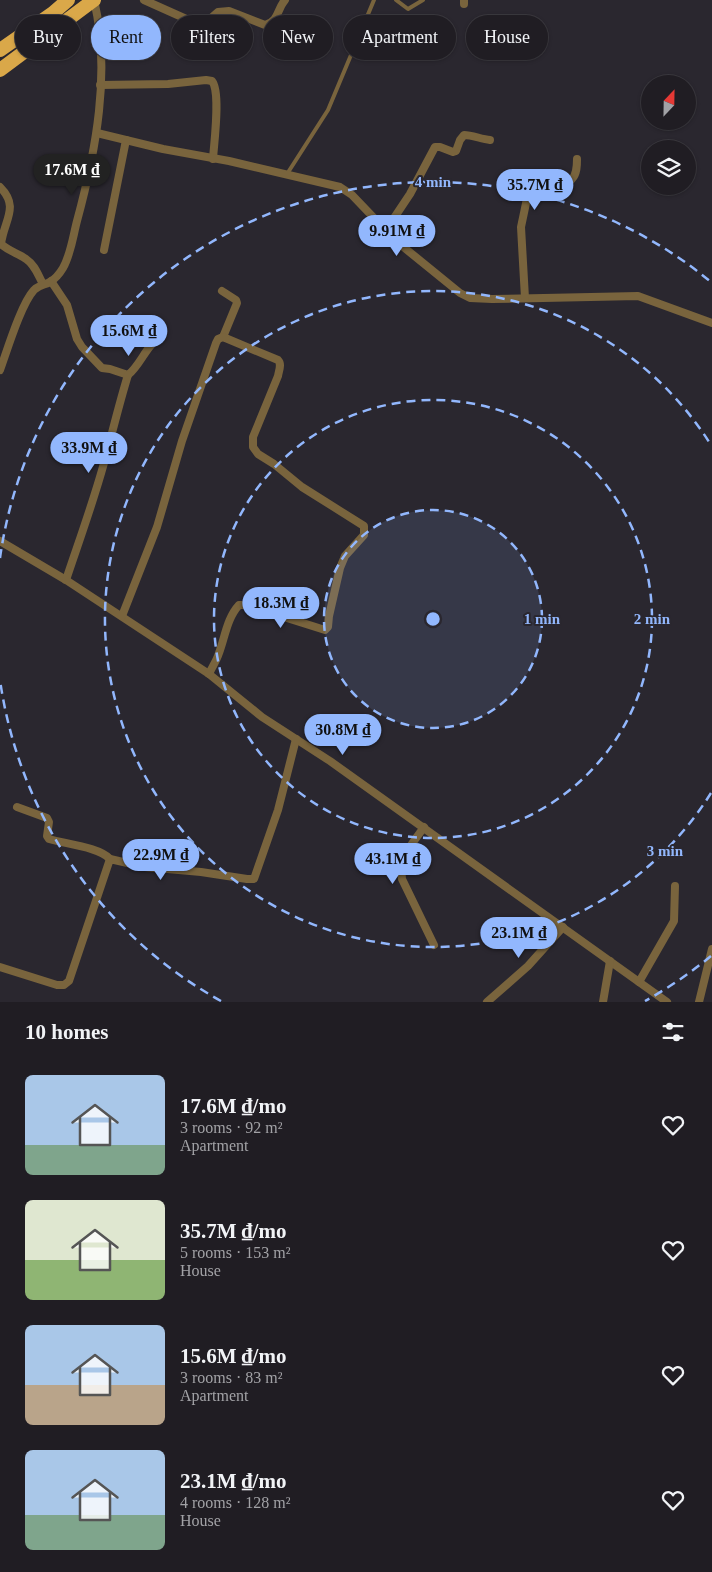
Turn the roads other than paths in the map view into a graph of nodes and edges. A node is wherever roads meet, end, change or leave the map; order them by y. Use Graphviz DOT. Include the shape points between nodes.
graph roads {
  1 [pos="68,0"];
  2 [pos="94,0"];
  3 [pos="144,0"];
  4 [pos="285,0"];
  5 [pos="374,0"];
  6 [pos="396,0"];
  7 [pos="423,0"];
  8 [pos="0,50"];
  9 [pos="0,70"];
  10 [pos="100,85"];
  11 [pos="97,133"];
  12 [pos="126,140"];
  13 [pos="490,140"];
  14 [pos="213,158"];
  15 [pos="577,159"];
  16 [pos="286,176"];
  17 [pos="0,187"];
  18 [pos="386,230"];
  19 [pos="104,250"];
  20 [pos="52,281"];
  21 [pos="43,284"];
  22 [pos="222,291"];
  23 [pos="525,298"];
  24 [pos="712,322"];
  25 [pos="223,337"];
  26 [pos="152,344"];
  27 [pos="0,370"];
  28 [pos="128,375"];
  29 [pos="0,541"];
  30 [pos="66,580"];
  31 [pos="122,616"];
  32 [pos="209,674"];
  33 [pos="296,739"];
  34 [pos="17,806"];
  35 [pos="424,827"];
  36 [pos="110,859"];
  37 [pos="675,886"];
  38 [pos="563,928"];
  39 [pos="434,945"];
  40 [pos="712,950"];
  41 [pos="610,961"];
  42 [pos="0,967"];
  43 [pos="640,982"];
  44 [pos="487,1002"];
  45 [pos="603,1002"];
  46 [pos="667,1002"];
  47 [pos="699,1002"];
  1 -- 8 [label="highway"];
  2 -- 9 [label="highway"];
  2 -- 10 [label="street" via="100,44"];
  3 -- 4 [label="street" via="202,26 218,12 229,11 265,25 276,19"];
  5 -- 16 [label="lane" via="328,110"];
  6 -- 7 [label="lane" via="408,9"];
  10 -- 11 [label="street"];
  10 -- 14 [label="street" via="212,81 216,104"];
  11 -- 12 [label="street"];
  11 -- 20 [label="street" via="66,262"];
  12 -- 14 [label="street"];
  12 -- 19 [label="street"];
  13 -- 18 [label="street" via="464,135 456,151 435,147"];
  14 -- 16 [label="street"];
  15 -- 23 [label="street" via="572,180 529,189 521,227"];
  16 -- 18 [label="street" via="334,185 346,191"];
  17 -- 21 [label="street" via="10,199 11,207 1,244 26,259"];
  18 -- 23 [label="street" via="460,293 479,299"];
  20 -- 21 [label="street"];
  20 -- 28 [label="street" via="67,306 82,347 100,366"];
  21 -- 27 [label="street" via="34,290 25,305"];
  22 -- 25 [label="street" via="237,304"];
  23 -- 24 [label="street" via="638,296"];
  25 -- 31 [label="street" via="218,339 214,348 157,527"];
  25 -- 32 [label="street" via="280,362 278,376 253,437 253,447 258,454 365,529 340,568 325,630 239,605"];
  26 -- 28 [label="street"];
  28 -- 30 [label="street"];
  29 -- 30 [label="street"];
  30 -- 31 [label="street"];
  31 -- 32 [label="street"];
  32 -- 33 [label="street" via="262,717"];
  33 -- 35 [label="street"];
  33 -- 36 [label="street" via="278,810 254,878 145,867"];
  34 -- 36 [label="street" via="47,818 49,839 88,849"];
  35 -- 38 [label="street"];
  35 -- 39 [label="street" via="402,860 401,868 402,879"];
  36 -- 42 [label="street" via="69,981 64,986"];
  37 -- 43 [label="street" via="674,921"];
  38 -- 41 [label="street"];
  38 -- 44 [label="street" via="528,966"];
  40 -- 47 [label="street"];
  41 -- 43 [label="street"];
  41 -- 45 [label="street"];
  43 -- 46 [label="street"];
}
